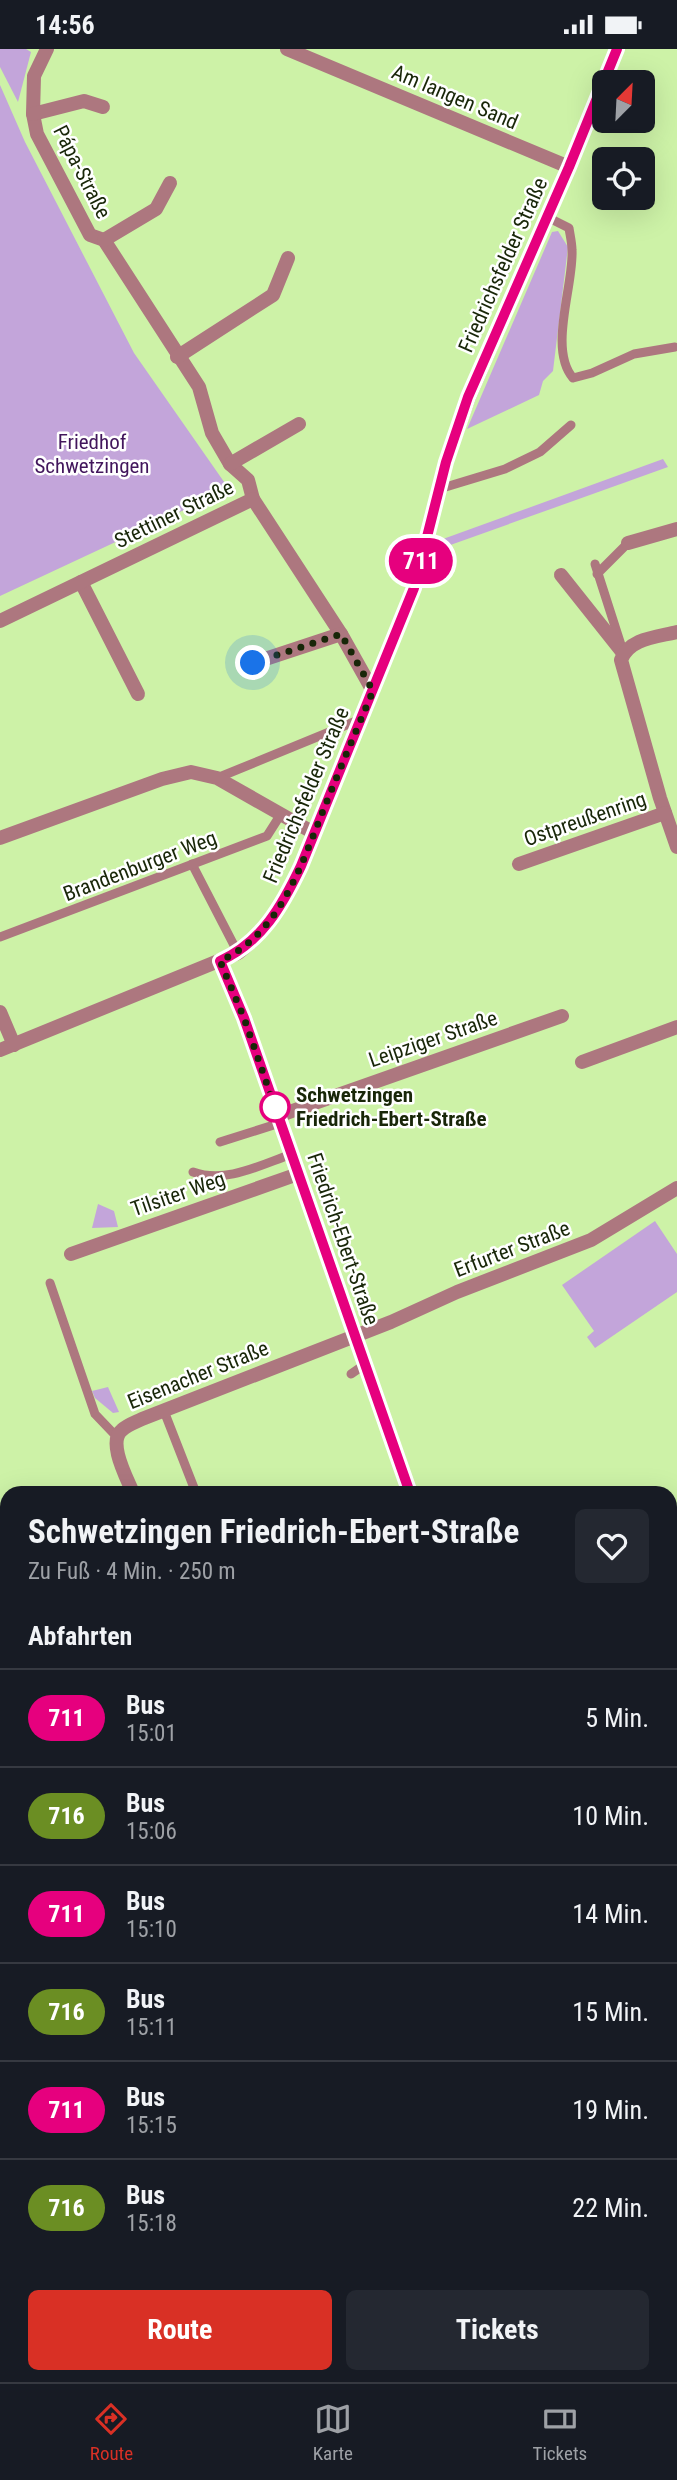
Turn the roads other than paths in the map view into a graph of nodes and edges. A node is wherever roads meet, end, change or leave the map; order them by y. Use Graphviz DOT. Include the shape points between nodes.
graph roads {
  1 [pos="47,49"];
  2 [pos="287,49"];
  3 [pos="617,49"];
  4 [pos="103,107"];
  5 [pos="33,114"];
  6 [pos="569,167"];
  7 [pos="170,183"];
  8 [pos="547,217"];
  9 [pos="104,240"];
  10 [pos="288,258"];
  11 [pos="675,347"];
  12 [pos="177,357"];
  13 [pos="299,424"];
  14 [pos="571,425"];
  15 [pos="230,464"];
  16 [pos="439,489"];
  17 [pos="253,499"];
  18 [pos="677,529"];
  19 [pos="628,543"];
  20 [pos="561,575"];
  21 [pos="81,582"];
  22 [pos="0,621"];
  23 [pos="677,632"];
  24 [pos="341,634"];
  25 [pos="623,653"];
  26 [pos="253,663"];
  27 [pos="373,691"];
  28 [pos="138,694"];
  29 [pos="361,719"];
  30 [pos="217,778"];
  31 [pos="665,813"];
  32 [pos="281,814"];
  33 [pos="314,833"];
  34 [pos="0,838"];
  35 [pos="677,847"];
  36 [pos="192,864"];
  37 [pos="519,864"];
  38 [pos="0,937"];
  39 [pos="238,953"];
  40 [pos="220,961"];
  41 [pos="0,1012"];
  42 [pos="562,1016"];
  43 [pos="677,1027"];
  44 [pos="7,1047"];
  45 [pos="582,1062"];
  46 [pos="279,1119"];
  47 [pos="220,1142"];
  48 [pos="292,1154"];
  49 [pos="193,1172"];
  50 [pos="298,1174"];
  51 [pos="677,1188"];
  52 [pos="71,1254"];
  53 [pos="50,1283"];
  54 [pos="355,1335"];
  55 [pos="365,1365"];
  56 [pos="351,1374"];
  57 [pos="164,1411"];
  58 [pos="116,1436"];
  59 [pos="130,1486"];
  60 [pos="193,1486"];
  61 [pos="408,1486"];
  1 -- 5 [label="street, Pápa-Straße" via="34,76"];
  2 -- 6 [label="street, Am langen Sand"];
  3 -- 6 [label="street, Friedrichsfelder Straße"];
  4 -- 5 [label="street, Pápa-Straße" via="85,101"];
  5 -- 9 [label="street, Pápa-Straße" via="37,134 90,235"];
  6 -- 8 [label="street, Friedrichsfelder Straße"];
  7 -- 9 [label="street, Pápa-Straße" via="156,209"];
  8 -- 11 [label="lane" via="569,228 573,252 563,351 565,369 573,378 634,354"];
  8 -- 16 [label="street, Friedrichsfelder Straße" via="468,397"];
  9 -- 12 [label="street, Pápa-Straße"];
  10 -- 12 [label="street" via="273,295"];
  12 -- 15 [label="street, Pápa-Straße" via="199,387 212,433"];
  13 -- 15 [label="street"];
  14 -- 16 [label="lane" via="540,452 517,464"];
  15 -- 17 [label="street, Pápa-Straße" via="248,480"];
  16 -- 27 [label="street, Friedrichsfelder Straße" via="414,588"];
  17 -- 21 [label="street, Stettiner Straße"];
  17 -- 24 [label="street, Stettiner Straße"];
  18 -- 19 [label="street"];
  19 -- 25 [label="lane" via="596,569"];
  20 -- 25 [label="street"];
  21 -- 22 [label="street, Stettiner Straße"];
  21 -- 28 [label="street"];
  23 -- 25 [label="street" via="634,643"];
  24 -- 26 [label="street"];
  24 -- 27 [label="street, Stettiner Straße"];
  25 -- 31 [label="street, Ostpreußenring" via="621,660"];
  27 -- 29 [label="street, Friedrichsfelder Straße"];
  29 -- 30 [label="lane"];
  29 -- 33 [label="street, Friedrichsfelder Straße"];
  30 -- 32 [label="street"];
  30 -- 34 [label="street" via="191,772 162,779"];
  31 -- 35 [label="street, Ostpreußenring"];
  31 -- 37 [label="street, Ostpreußenring"];
  32 -- 33 [label="street"];
  32 -- 36 [label="lane, Brandenburger Weg" via="267,837"];
  33 -- 39 [label="street, Friedrichsfelder Straße" via="281,905 267,926"];
  36 -- 38 [label="lane, Brandenburger Weg"];
  36 -- 39 [label="lane"];
  39 -- 40 [label="street, Friedrichsfelder Straße"];
  40 -- 44 [label="street, Friedrichsfelder Straße"];
  40 -- 46 [label="street, Friedrich-Ebert-Straße"];
  41 -- 44 [label="street"];
  42 -- 46 [label="street, Leipziger Straße"];
  43 -- 45 [label="street"];
  46 -- 47 [label="lane"];
  46 -- 48 [label="street, Friedrich-Ebert-Straße"];
  48 -- 49 [label="lane" via="219,1177"];
  48 -- 50 [label="street, Friedrich-Ebert-Straße"];
  50 -- 52 [label="street, Tilsiter Weg"];
  50 -- 54 [label="street, Friedrich-Ebert-Straße"];
  51 -- 54 [label="street, Erfurter Straße" via="591,1240"];
  53 -- 58 [label="lane" via="95,1413"];
  54 -- 55 [label="street, Friedrich-Ebert-Straße"];
  54 -- 57 [label="street, Eisenacher Straße"];
  55 -- 56 [label="lane"];
  55 -- 61 [label="street, Friedrich-Ebert-Straße"];
  57 -- 58 [label="street, Eisenacher Straße"];
  57 -- 60 [label="lane"];
  58 -- 59 [label="street, Eisenacher Straße" via="116,1449"];
}
